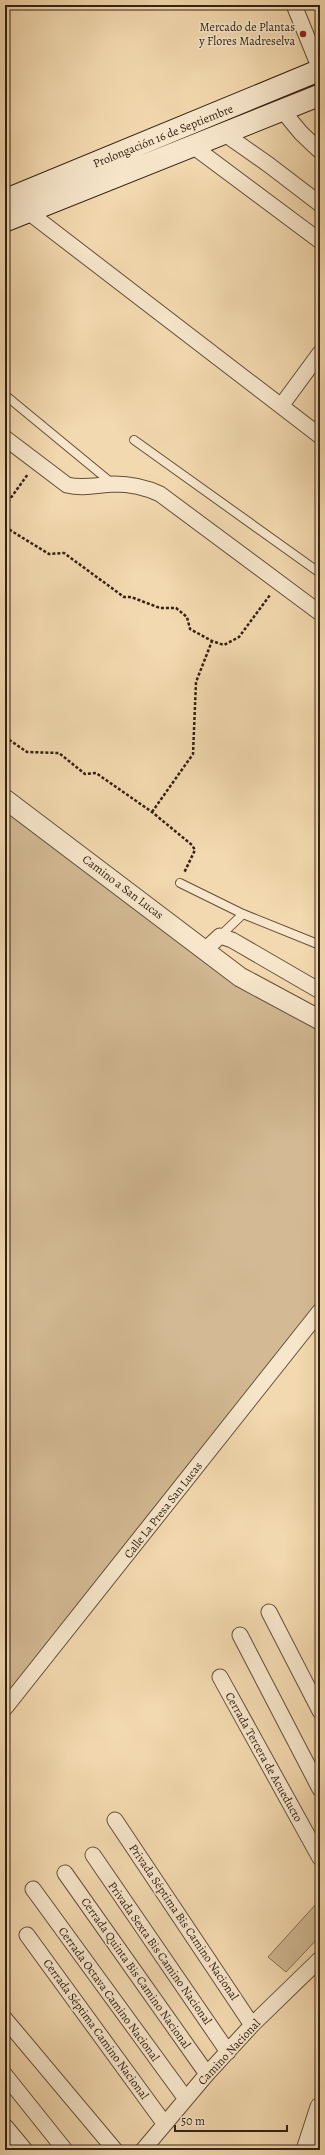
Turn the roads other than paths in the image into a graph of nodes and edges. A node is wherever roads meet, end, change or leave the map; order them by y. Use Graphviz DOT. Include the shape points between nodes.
graph roads {
  1 [pos="294,5"];
  2 [pos="320,70"];
  3 [pos="320,95"];
  4 [pos="282,110"];
  5 [pos="225,134"];
  6 [pos="194,147"];
  7 [pos="320,151"];
  8 [pos="5,200"];
  9 [pos="320,204"];
  10 [pos="27,211"];
  11 [pos="5,221"];
  12 [pos="320,241"];
  13 [pos="320,353"];
  14 [pos="5,394"];
  15 [pos="281,406"];
  16 [pos="320,436"];
  17 [pos="5,438"];
  18 [pos="134,440"];
  19 [pos="114,484"];
  20 [pos="320,573"];
  21 [pos="320,613"];
  22 [pos="5,798"];
  23 [pos="180,883"];
  24 [pos="244,914"];
  25 [pos="220,936"];
  26 [pos="320,945"];
  27 [pos="205,950"];
  28 [pos="320,991"];
  29 [pos="320,1020"];
  30 [pos="317,1322"];
  31 [pos="269,1612"];
  32 [pos="240,1635"];
  33 [pos="220,1677"];
  34 [pos="5,1708"];
  35 [pos="320,1711"];
  36 [pos="320,1789"];
  37 [pos="115,1820"];
  38 [pos="93,1855"];
  39 [pos="320,1858"];
  40 [pos="65,1873"];
  41 [pos="33,1889"];
  42 [pos="27,1935"];
  43 [pos="318,1966"];
  44 [pos="5,2019"];
  45 [pos="252,2025"];
  46 [pos="228,2052"];
  47 [pos="207,2074"];
  48 [pos="5,2075"];
  49 [pos="186,2099"];
  50 [pos="320,2107"];
  51 [pos="164,2123"];
  52 [pos="5,2126"];
  53 [pos="24,2150"];
  54 [pos="65,2150"];
  55 [pos="115,2150"];
  56 [pos="143,2150"];
  57 [pos="306,2150"];
  1 -- 2 [label="street"];
  2 -- 8 [label="main road, Prolongación 16 de Septiembre"];
  3 -- 4 [label="main road, Prolongación 16 de Septiembre"];
  4 -- 5 [label="main road, Prolongación 16 de Septiembre"];
  4 -- 7 [label="street"];
  5 -- 6 [label="main road, Prolongación 16 de Septiembre"];
  5 -- 9 [label="street"];
  6 -- 10 [label="main road, Prolongación 16 de Septiembre"];
  6 -- 12 [label="street"];
  10 -- 11 [label="main road, Prolongación 16 de Septiembre"];
  10 -- 15 [label="street"];
  13 -- 15 [label="street"];
  14 -- 19 [label="lane"];
  15 -- 16 [label="street"];
  17 -- 19 [label="street" via="66,485 78,488"];
  18 -- 20 [label="lane"];
  19 -- 21 [label="street" via="143,486 160,494"];
  22 -- 27 [label="street, Camino a San Lucas"];
  23 -- 24 [label="lane"];
  24 -- 25 [label="lane"];
  24 -- 26 [label="lane"];
  25 -- 27 [label="street"];
  25 -- 28 [label="street" via="232,940"];
  27 -- 29 [label="street, Camino a San Lucas" via="240,977"];
  30 -- 34 [label="street, Calle La Presa San Lucas"];
  31 -- 35 [label="street"];
  32 -- 36 [label="street"];
  33 -- 39 [label="street, Cerrada Tercera de Acueducto"];
  37 -- 45 [label="street, Privada Séptima Bis Camino Nacional"];
  38 -- 46 [label="street, Privada Sexta Bis Camino Nacional"];
  40 -- 47 [label="street, Cerrada Quinta Bis Camino Nacional"];
  41 -- 49 [label="street, Cerrada Octava Camino Nacional"];
  42 -- 51 [label="street, Cerrada Séptima Camino Nacional"];
  43 -- 45 [label="street, Camino Nacional"];
  44 -- 55 [label="street"];
  45 -- 46 [label="street, Camino Nacional"];
  46 -- 47 [label="street, Camino Nacional"];
  47 -- 49 [label="street, Camino Nacional"];
  48 -- 54 [label="street"];
  49 -- 51 [label="street, Camino Nacional"];
  50 -- 57 [label="street"];
  51 -- 56 [label="street, Camino Nacional"];
  52 -- 53 [label="street"];
}
